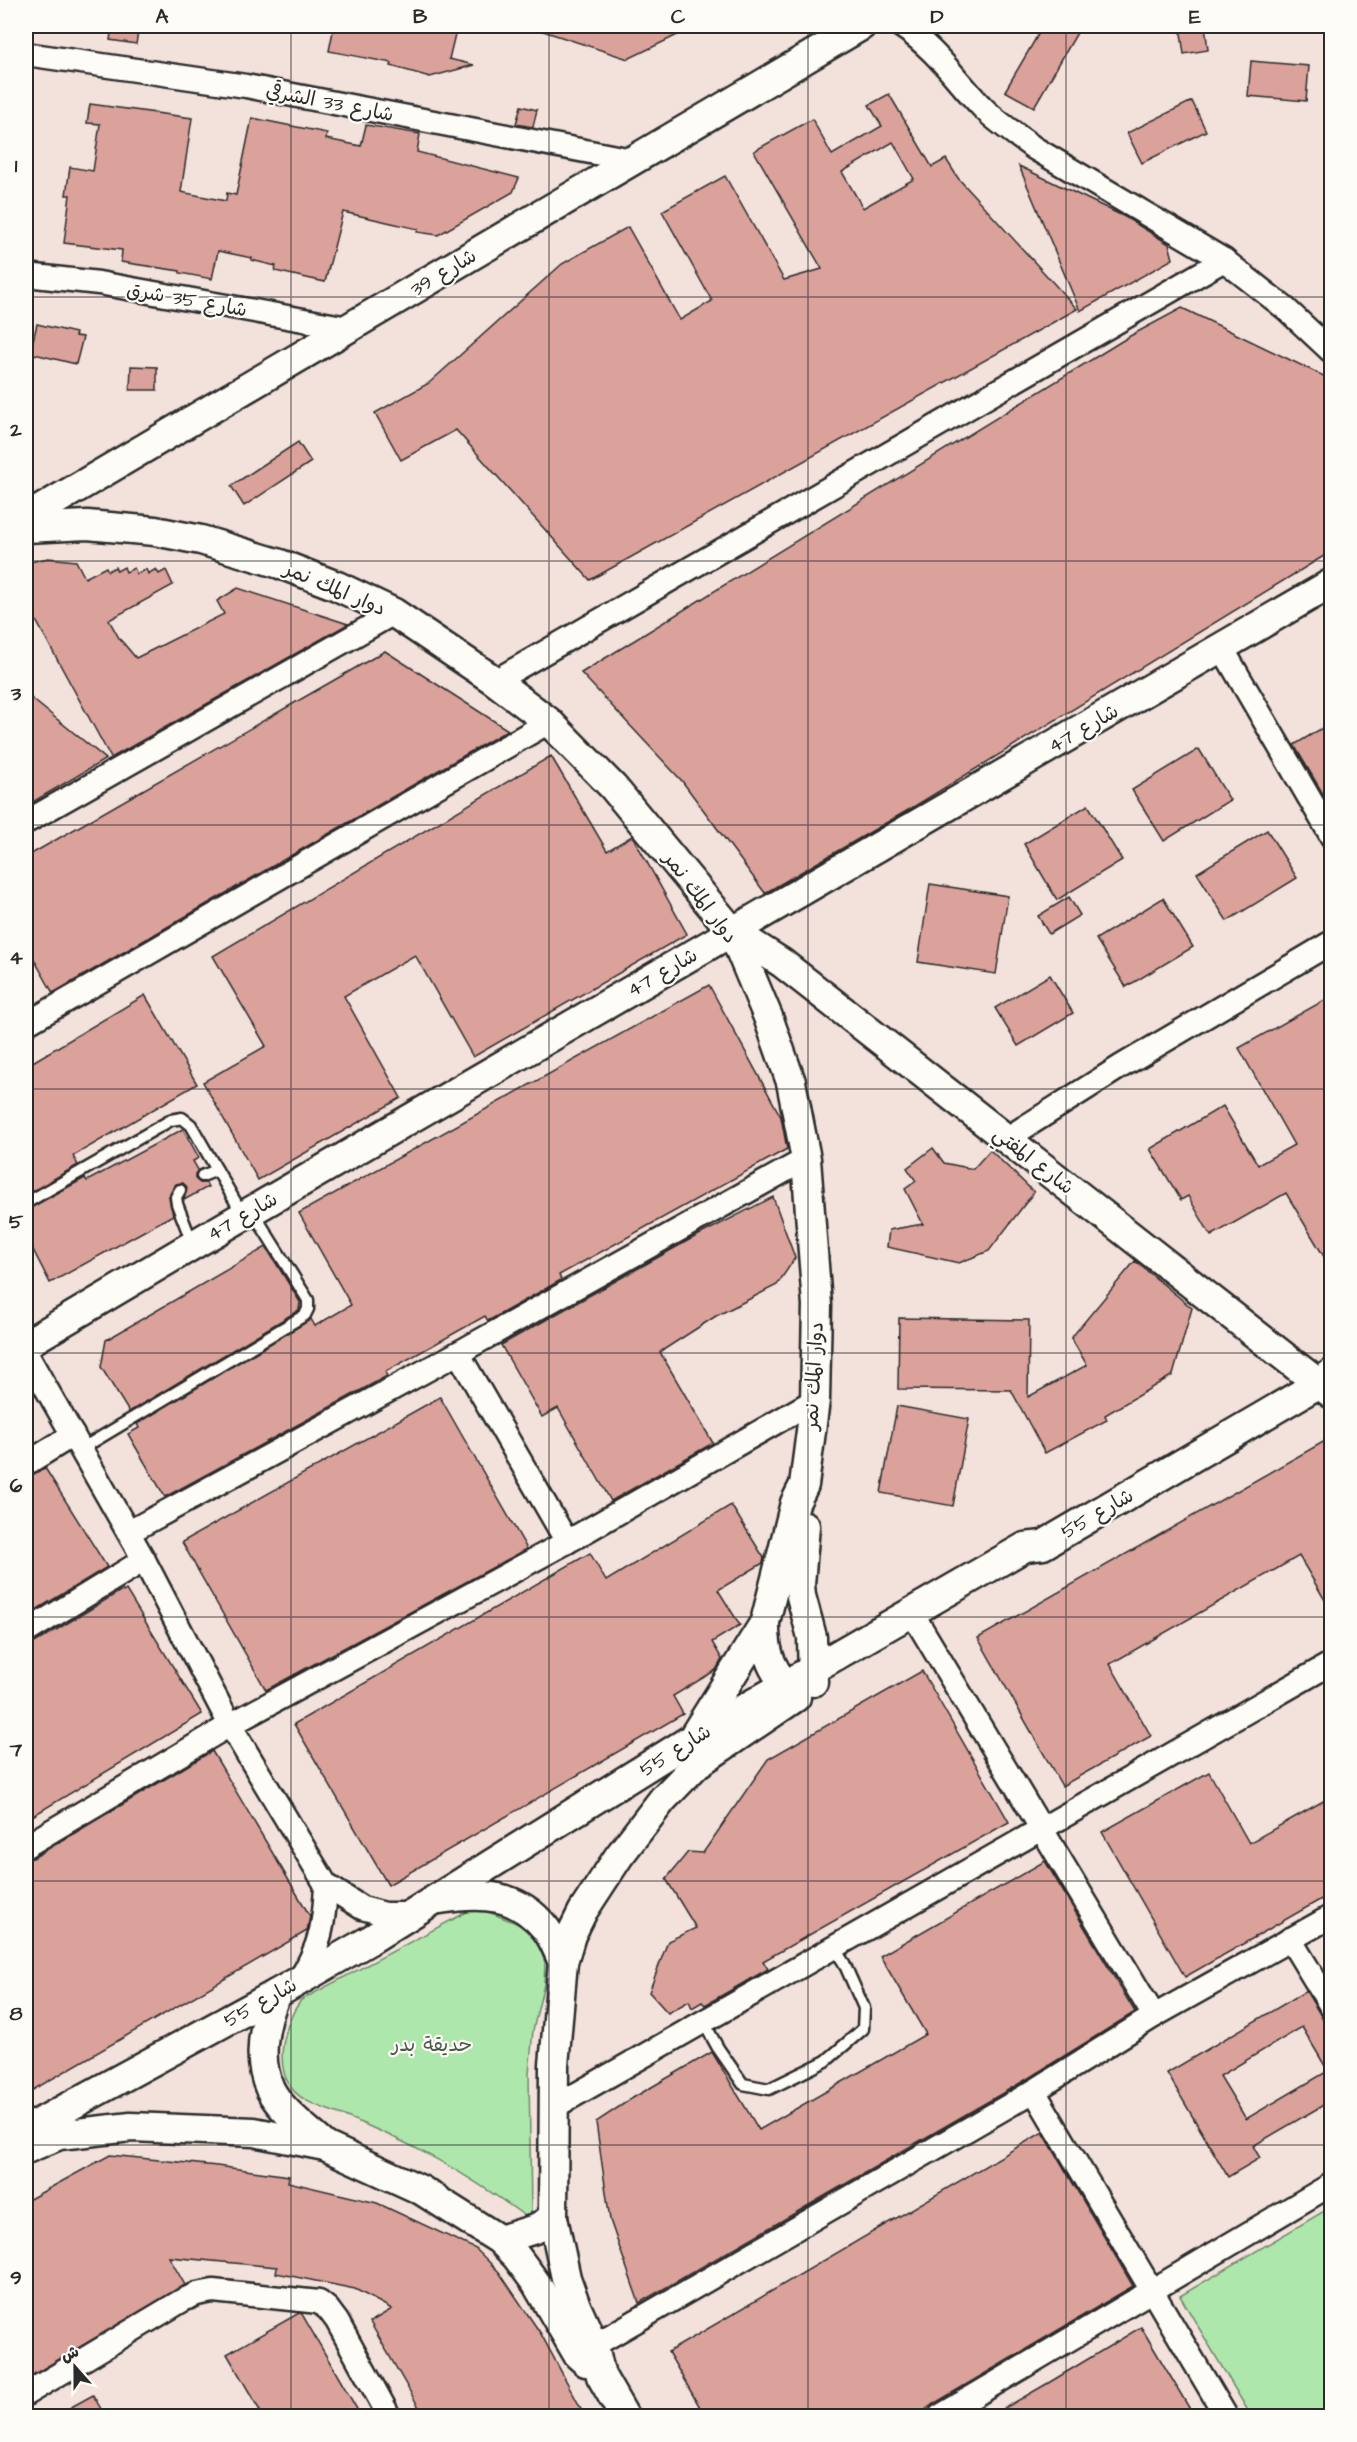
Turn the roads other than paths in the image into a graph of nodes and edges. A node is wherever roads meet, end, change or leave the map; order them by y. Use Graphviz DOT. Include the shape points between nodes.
graph roads {
  1 [pos="861,26"];
  2 [pos="901,26"];
  3 [pos="26,54"];
  4 [pos="632,160"];
  5 [pos="1224,260"];
  6 [pos="26,275"];
  7 [pos="348,328"];
  8 [pos="1332,352"];
  9 [pos="26,518"];
  10 [pos="26,528"];
  11 [pos="1332,583"];
  12 [pos="394,612"];
  13 [pos="1222,648"];
  14 [pos="495,681"];
  15 [pos="549,722"];
  16 [pos="26,822"];
  17 [pos="1332,837"];
  18 [pos="732,931"];
  19 [pos="1332,942"];
  20 [pos="26,1024"];
  21 [pos="1006,1138"];
  22 [pos="806,1159"];
  23 [pos="217,1170"];
  24 [pos="202,1176"];
  25 [pos="180,1190"];
  26 [pos="26,1203"];
  27 [pos="248,1214"];
  28 [pos="193,1245"];
  29 [pos="26,1344"];
  30 [pos="26,1353"];
  31 [pos="458,1353"];
  32 [pos="1327,1384"];
  33 [pos="815,1400"];
  34 [pos="77,1442"];
  35 [pos="26,1464"];
  36 [pos="804,1485"];
  37 [pos="129,1532"];
  38 [pos="567,1542"];
  39 [pos="144,1560"];
  40 [pos="916,1621"];
  41 [pos="765,1622"];
  42 [pos="809,1622"];
  43 [pos="26,1632"];
  44 [pos="872,1635"];
  45 [pos="1332,1663"];
  46 [pos="802,1684"];
  47 [pos="230,1725"];
  48 [pos="693,1738"];
  49 [pos="1042,1828"];
  50 [pos="26,1846"];
  51 [pos="326,1885"];
  52 [pos="422,1907"];
  53 [pos="1332,1916"];
  54 [pos="1290,1939"];
  55 [pos="833,1946"];
  56 [pos="563,1962"];
  57 [pos="287,1987"];
  58 [pos="1332,2008"];
  59 [pos="1154,2016"];
  60 [pos="703,2021"];
  61 [pos="1034,2091"];
  62 [pos="554,2107"];
  63 [pos="31,2134"];
  64 [pos="325,2146"];
  65 [pos="1332,2184"];
  66 [pos="553,2218"];
  67 [pos="500,2240"];
  68 [pos="1153,2290"];
  69 [pos="586,2350"];
  70 [pos="26,2394"];
  71 [pos="616,2414"];
  72 [pos="389,2416"];
  73 [pos="940,2416"];
  74 [pos="1226,2416"];
  1 -- 4 [label="street, شارع 39"];
  2 -- 5 [label="street" via="928,46 984,109 1034,148"];
  3 -- 4 [label="street, شارع 33 الشرقي" via="246,86"];
  4 -- 7 [label="street, شارع 39"];
  5 -- 8 [label="street"];
  5 -- 14 [label="street"];
  6 -- 7 [label="street, شارع 35 شرق" via="99,283"];
  7 -- 9 [label="street, شارع 39"];
  10 -- 12 [label="street, دوار المك نمر" via="87,525 201,540 290,568"];
  11 -- 13 [label="street, شارع 47"];
  12 -- 14 [label="street, دوار المك نمر"];
  12 -- 16 [label="street"];
  13 -- 17 [label="street"];
  13 -- 18 [label="street, شارع 47"];
  14 -- 15 [label="street, دوار المك نمر"];
  15 -- 18 [label="street, دوار المك نمر" via="613,787"];
  15 -- 20 [label="street"];
  18 -- 21 [label="street, شارع المفتي" via="782,963"];
  18 -- 22 [label="street, دوار المك نمر" via="791,1082"];
  18 -- 27 [label="street, شارع 47"];
  19 -- 21 [label="street"];
  21 -- 32 [label="street, شارع المفتي"];
  22 -- 31 [label="street"];
  22 -- 33 [label="street, دوار المك نمر" via="817,1305"];
  23 -- 24 [label="lane"];
  23 -- 26 [label="lane" via="191,1125 182,1118 171,1120"];
  23 -- 27 [label="lane"];
  25 -- 28 [label="lane" via="177,1204"];
  27 -- 28 [label="street, شارع 47"];
  27 -- 34 [label="lane" via="308,1300 305,1315"];
  28 -- 29 [label="street, شارع 47"];
  30 -- 34 [label="street"];
  31 -- 37 [label="street"];
  31 -- 38 [label="street"];
  32 -- 40 [label="street, شارع 55" via="1043,1545 1026,1547"];
  33 -- 36 [label="street, دوار المك نمر"];
  33 -- 38 [label="street"];
  34 -- 35 [label="street"];
  34 -- 37 [label="street"];
  36 -- 41 [label="street, دوار المك نمر" via="795,1503"];
  36 -- 42 [label="street" via="807,1504 800,1584"];
  37 -- 39 [label="street"];
  38 -- 47 [label="street"];
  39 -- 43 [label="street"];
  39 -- 47 [label="street"];
  40 -- 44 [label="street, شارع 55"];
  40 -- 46 [label="street"];
  40 -- 49 [label="street"];
  41 -- 46 [label="street, دوار المك نمر" via="767,1656"];
  41 -- 48 [label="street"];
  42 -- 44 [label="street" via="838,1636"];
  42 -- 46 [label="street" via="812,1637"];
  44 -- 46 [label="street, شارع 55"];
  45 -- 49 [label="street"];
  46 -- 48 [label="street, شارع 55"];
  46 -- 56 [label="street" via="697,1764 670,1790 583,1911"];
  47 -- 50 [label="street"];
  47 -- 51 [label="street"];
  48 -- 52 [label="street, شارع 55"];
  49 -- 55 [label="street"];
  49 -- 59 [label="street"];
  51 -- 52 [label="street" via="362,1908 385,1914"];
  51 -- 57 [label="street" via="319,1944"];
  52 -- 56 [label="street" via="470,1894 509,1901 536,1917 547,1929"];
  52 -- 57 [label="street, شارع 55"];
  53 -- 54 [label="street"];
  54 -- 58 [label="street"];
  54 -- 59 [label="street"];
  55 -- 60 [label="street"];
  55 -- 60 [label="lane" via="864,2008 863,2028 826,2061 769,2089 743,2084"];
  56 -- 62 [label="street"];
  57 -- 63 [label="street, شارع 55"];
  57 -- 64 [label="street" via="266,2019 262,2045 270,2088 281,2104"];
  59 -- 61 [label="street"];
  60 -- 62 [label="street"];
  61 -- 68 [label="street"];
  61 -- 69 [label="street"];
  62 -- 66 [label="street"];
  63 -- 64 [label="street" via="182,2127 254,2132"];
  64 -- 67 [label="street" via="421,2190"];
  65 -- 68 [label="street"];
  66 -- 67 [label="street" via="535,2229"];
  66 -- 69 [label="street"];
  67 -- 69 [label="street"];
  68 -- 73 [label="street"];
  68 -- 74 [label="street"];
  69 -- 71 [label="street"];
  70 -- 72 [label="street" via="183,2300 213,2291 319,2302 338,2321"];
}
